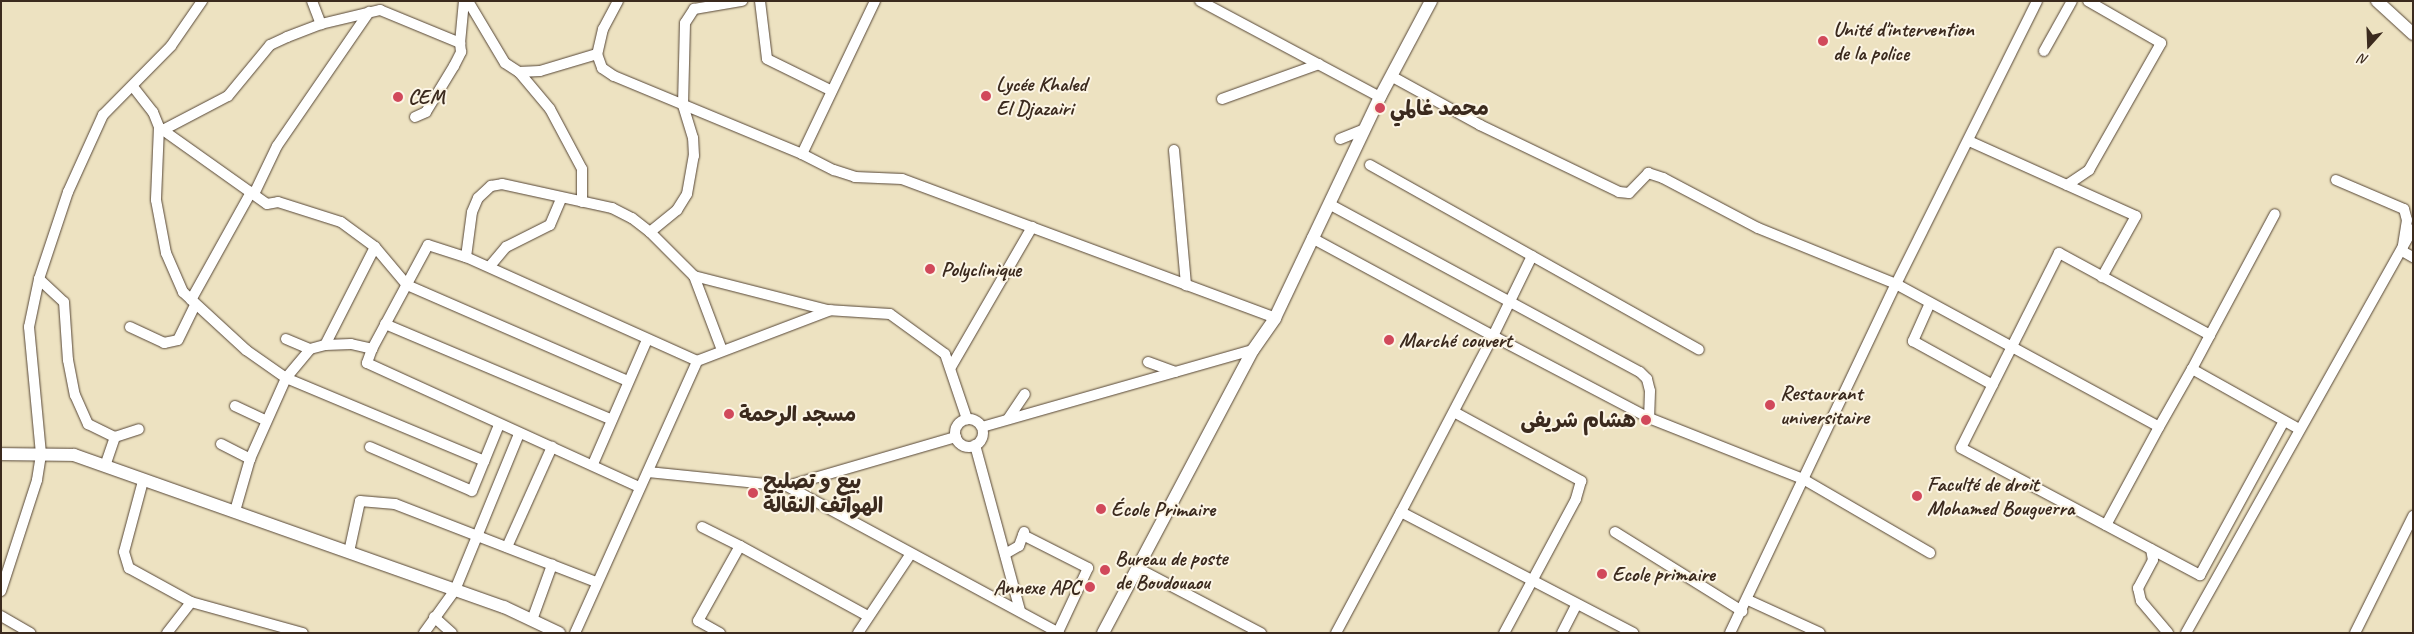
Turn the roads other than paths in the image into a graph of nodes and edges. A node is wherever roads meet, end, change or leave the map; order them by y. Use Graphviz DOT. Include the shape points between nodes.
graph roads {
  1 [pos="202,1"];
  2 [pos="312,1"];
  3 [pos="464,1"];
  4 [pos="468,1"];
  5 [pos="618,1"];
  6 [pos="742,1"];
  7 [pos="760,1"];
  8 [pos="875,1"];
  9 [pos="1200,1"];
  10 [pos="1431,1"];
  11 [pos="2037,1"];
  12 [pos="2072,1"];
  13 [pos="2088,1"];
  14 [pos="2377,1"];
  15 [pos="369,12"];
  16 [pos="321,24"];
  17 [pos="2413,34"];
  18 [pos="460,43"];
  19 [pos="2044,50"];
  20 [pos="597,54"];
  21 [pos="1319,64"];
  22 [pos="519,72"];
  23 [pos="1391,76"];
  24 [pos="134,88"];
  25 [pos="832,91"];
  26 [pos="1380,97"];
  27 [pos="1222,99"];
  28 [pos="683,105"];
  29 [pos="415,117"];
  30 [pos="161,129"];
  31 [pos="1365,129"];
  32 [pos="1340,139"];
  33 [pos="1969,141"];
  34 [pos="1174,150"];
  35 [pos="802,154"];
  36 [pos="1370,165"];
  37 [pos="2336,180"];
  38 [pos="2068,185"];
  39 [pos="252,193"];
  40 [pos="561,198"];
  41 [pos="582,202"];
  42 [pos="1328,204"];
  43 [pos="2275,214"];
  44 [pos="1032,227"];
  45 [pos="2413,229"];
  46 [pos="650,232"];
  47 [pos="1312,238"];
  48 [pos="375,247"];
  49 [pos="2402,251"];
  50 [pos="1532,256"];
  51 [pos="466,257"];
  52 [pos="2413,257"];
  53 [pos="490,266"];
  54 [pos="694,276"];
  55 [pos="2102,277"];
  56 [pos="39,279"];
  57 [pos="1896,284"];
  58 [pos="1186,285"];
  59 [pos="407,286"];
  60 [pos="193,302"];
  61 [pos="1510,302"];
  62 [pos="1930,303"];
  63 [pos="831,310"];
  64 [pos="1275,318"];
  65 [pos="385,324"];
  66 [pos="130,327"];
  67 [pos="2210,335"];
  68 [pos="1493,336"];
  69 [pos="286,339"];
  70 [pos="647,340"];
  71 [pos="325,345"];
  72 [pos="2012,348"];
  73 [pos="310,349"];
  74 [pos="372,349"];
  75 [pos="722,350"];
  76 [pos="1253,350"];
  77 [pos="1699,350"];
  78 [pos="697,361"];
  79 [pos="1148,362"];
  80 [pos="951,367"];
  81 [pos="2192,370"];
  82 [pos="1175,372"];
  83 [pos="286,378"];
  84 [pos="628,381"];
  85 [pos="1994,385"];
  86 [pos="1025,394"];
  87 [pos="235,406"];
  88 [pos="1454,412"];
  89 [pos="1649,418"];
  90 [pos="967,419"];
  91 [pos="1008,419"];
  92 [pos="265,420"];
  93 [pos="612,420"];
  94 [pos="2284,420"];
  95 [pos="499,425"];
  96 [pos="982,426"];
  97 [pos="2159,427"];
  98 [pos="139,429"];
  99 [pos="2299,429"];
  100 [pos="519,434"];
  101 [pos="115,437"];
  102 [pos="956,437"];
  103 [pos="221,444"];
  104 [pos="975,445"];
  105 [pos="370,447"];
  106 [pos="552,447"];
  107 [pos="1,454"];
  108 [pos="41,454"];
  109 [pos="250,459"];
  110 [pos="484,461"];
  111 [pos="593,464"];
  112 [pos="105,466"];
  113 [pos="648,472"];
  114 [pos="1803,479"];
  115 [pos="143,481"];
  116 [pos="787,486"];
  117 [pos="639,487"];
  118 [pos="235,511"];
  119 [pos="1401,512"];
  120 [pos="2413,516"];
  121 [pos="2106,525"];
  122 [pos="702,527"];
  123 [pos="1616,532"];
  124 [pos="478,535"];
  125 [pos="740,546"];
  126 [pos="507,547"];
  127 [pos="2151,549"];
  128 [pos="349,552"];
  129 [pos="1930,553"];
  130 [pos="1005,554"];
  131 [pos="910,555"];
  132 [pos="552,565"];
  133 [pos="1139,569"];
  134 [pos="596,582"];
  135 [pos="1532,582"];
  136 [pos="455,590"];
  137 [pos="1,591"];
  138 [pos="1748,600"];
  139 [pos="191,602"];
  140 [pos="1576,606"];
  141 [pos="1020,611"];
  142 [pos="1742,611"];
  143 [pos="1,616"];
  144 [pos="434,616"];
  145 [pos="868,616"];
  146 [pos="1612,622"];
  147 [pos="537,626"];
  148 [pos="1058,632"];
  149 [pos="30,633"];
  150 [pos="167,633"];
  151 [pos="303,633"];
  152 [pos="424,633"];
  153 [pos="452,633"];
  154 [pos="559,633"];
  155 [pos="575,633"];
  156 [pos="720,633"];
  157 [pos="858,633"];
  158 [pos="1103,633"];
  159 [pos="1261,633"];
  160 [pos="1336,633"];
  161 [pos="1504,633"];
  162 [pos="1562,633"];
  163 [pos="1607,633"];
  164 [pos="1633,633"];
  165 [pos="1730,633"];
  166 [pos="1820,633"];
  167 [pos="2168,633"];
  168 [pos="2186,633"];
  169 [pos="2355,633"];
  1 -- 24 [label="street" via="171,46"];
  2 -- 16 [label="street"];
  3 -- 18 [label="street"];
  4 -- 22 [label="street" via="505,63"];
  5 -- 20 [label="street" via="603,29"];
  6 -- 28 [label="street" via="694,9 689,14 685,23"];
  7 -- 25 [label="street" via="763,48 767,59"];
  8 -- 25 [label="street"];
  9 -- 21 [label="street"];
  10 -- 23 [label="main road"];
  11 -- 33 [label="street"];
  12 -- 19 [label="street"];
  13 -- 38 [label="street" via="2162,43 2089,170"];
  14 -- 17 [label="main road"];
  15 -- 16 [label="street"];
  15 -- 18 [label="street" via="384,11"];
  15 -- 39 [label="street" via="277,146"];
  16 -- 30 [label="street" via="270,45 228,96"];
  18 -- 29 [label="street" via="461,52 454,66 426,112"];
  20 -- 22 [label="street" via="540,71"];
  20 -- 28 [label="street" via="602,68 614,76"];
  21 -- 26 [label="street"];
  21 -- 27 [label="street"];
  22 -- 41 [label="street" via="550,109 582,169"];
  23 -- 26 [label="main road"];
  23 -- 57 [label="street" via="1480,126 1619,192 1629,193 1648,173 1758,228"];
  24 -- 30 [label="street" via="153,112"];
  24 -- 56 [label="street" via="121,96 104,115 68,192"];
  25 -- 35 [label="street"];
  26 -- 31 [label="main road"];
  28 -- 35 [label="street"];
  28 -- 46 [label="street" via="693,138 694,156 687,194 677,210"];
  30 -- 39 [label="street"];
  30 -- 60 [label="street" via="158,209 166,253 183,292"];
  31 -- 32 [label="street"];
  31 -- 42 [label="main road"];
  33 -- 38 [label="street"];
  33 -- 57 [label="street"];
  34 -- 58 [label="street"];
  35 -- 44 [label="street" via="855,177 902,178"];
  36 -- 50 [label="street"];
  37 -- 49 [label="street" via="2404,209 2407,220"];
  38 -- 55 [label="street" via="2136,216"];
  39 -- 48 [label="street" via="267,204 278,202 341,222"];
  39 -- 60 [label="street"];
  40 -- 41 [label="street"];
  40 -- 51 [label="street" via="502,184 491,186 478,198 472,212"];
  40 -- 53 [label="street" via="550,225 506,247"];
  41 -- 46 [label="street" via="622,212"];
  42 -- 47 [label="main road"];
  42 -- 61 [label="street"];
  43 -- 67 [label="street"];
  44 -- 58 [label="street"];
  44 -- 80 [label="street"];
  45 -- 49 [label="street"];
  46 -- 54 [label="street"];
  47 -- 64 [label="main road"];
  47 -- 68 [label="street"];
  48 -- 59 [label="street"];
  48 -- 71 [label="street"];
  49 -- 52 [label="street"];
  49 -- 99 [label="street"];
  50 -- 61 [label="street"];
  50 -- 77 [label="street"];
  51 -- 53 [label="street"];
  51 -- 59 [label="street" via="428,245"];
  53 -- 70 [label="street"];
  54 -- 63 [label="street"];
  54 -- 75 [label="street"];
  55 -- 67 [label="street"];
  55 -- 72 [label="street" via="2060,254"];
  56 -- 101 [label="street" via="64,302 68,360 75,395 88,424"];
  56 -- 108 [label="street" via="29,327"];
  57 -- 62 [label="street"];
  57 -- 114 [label="street"];
  58 -- 64 [label="street"];
  59 -- 65 [label="street"];
  59 -- 84 [label="street"];
  60 -- 66 [label="street" via="178,340 164,343"];
  60 -- 83 [label="street" via="246,350"];
  61 -- 68 [label="street"];
  61 -- 89 [label="street" via="1640,372 1647,379 1650,391"];
  62 -- 72 [label="street"];
  62 -- 85 [label="street" via="1914,341"];
  63 -- 75 [label="street"];
  63 -- 80 [label="street" via="890,314 946,354"];
  64 -- 76 [label="main road"];
  65 -- 74 [label="street"];
  65 -- 93 [label="street"];
  67 -- 81 [label="street"];
  68 -- 88 [label="street"];
  68 -- 89 [label="street"];
  69 -- 73 [label="street"];
  70 -- 78 [label="street"];
  70 -- 84 [label="street"];
  71 -- 73 [label="street"];
  71 -- 74 [label="street" via="351,344"];
  72 -- 85 [label="street"];
  72 -- 97 [label="street"];
  73 -- 83 [label="street"];
  74 -- 95 [label="street" via="367,363"];
  75 -- 78 [label="street"];
  76 -- 82 [label="street"];
  76 -- 133 [label="main road"];
  78 -- 113 [label="street"];
  79 -- 82 [label="street"];
  80 -- 90 [label="street"];
  81 -- 94 [label="street"];
  81 -- 97 [label="street"];
  82 -- 91 [label="street"];
  83 -- 92 [label="street"];
  83 -- 110 [label="street"];
  84 -- 93 [label="street"];
  85 -- 121 [label="street" via="1961,448"];
  86 -- 91 [label="street"];
  87 -- 92 [label="street"];
  88 -- 119 [label="street"];
  88 -- 135 [label="street" via="1581,481 1576,499"];
  89 -- 114 [label="street"];
  90 -- 96 [label="street" via="976,420"];
  90 -- 102 [label="street" via="958,423"];
  91 -- 96 [label="street"];
  92 -- 109 [label="street"];
  93 -- 111 [label="street"];
  94 -- 99 [label="street"];
  94 -- 127 [label="street" via="2200,575"];
  95 -- 100 [label="street"];
  95 -- 110 [label="street"];
  96 -- 104 [label="street" via="983,435"];
  97 -- 121 [label="street"];
  98 -- 101 [label="street"];
  99 -- 168 [label="street"];
  100 -- 106 [label="street"];
  100 -- 124 [label="street"];
  101 -- 112 [label="street"];
  102 -- 104 [label="street" via="962,444"];
  102 -- 116 [label="street"];
  103 -- 109 [label="street"];
  104 -- 130 [label="street"];
  105 -- 110 [label="street" via="472,492"];
  106 -- 111 [label="street"];
  106 -- 126 [label="street"];
  107 -- 108 [label="main road"];
  108 -- 112 [label="main road" via="74,455"];
  108 -- 137 [label="street" via="37,480"];
  109 -- 118 [label="street"];
  111 -- 117 [label="street"];
  112 -- 115 [label="main road"];
  113 -- 116 [label="street"];
  113 -- 117 [label="street"];
  114 -- 129 [label="street"];
  114 -- 138 [label="street"];
  115 -- 118 [label="main road"];
  115 -- 139 [label="street" via="130,522 124,552 126,563 133,571"];
  116 -- 131 [label="street"];
  117 -- 134 [label="street"];
  118 -- 128 [label="main road"];
  119 -- 135 [label="street"];
  119 -- 160 [label="street"];
  120 -- 169 [label="street"];
  121 -- 127 [label="street"];
  122 -- 125 [label="street"];
  123 -- 142 [label="street"];
  124 -- 126 [label="street"];
  124 -- 128 [label="street" via="405,506 360,501"];
  124 -- 136 [label="street"];
  125 -- 145 [label="street"];
  125 -- 156 [label="street" via="698,621"];
  126 -- 132 [label="street"];
  127 -- 167 [label="street" via="2153,560 2138,588 2141,601"];
  128 -- 136 [label="main road"];
  130 -- 141 [label="street"];
  130 -- 148 [label="street" via="1019,546 1024,533 1088,568"];
  131 -- 141 [label="street"];
  131 -- 145 [label="street"];
  132 -- 134 [label="street"];
  132 -- 147 [label="street"];
  133 -- 158 [label="main road"];
  133 -- 159 [label="street"];
  134 -- 155 [label="street"];
  135 -- 140 [label="street"];
  135 -- 161 [label="street"];
  136 -- 144 [label="street"];
  136 -- 147 [label="main road"];
  138 -- 142 [label="street"];
  138 -- 166 [label="street"];
  139 -- 150 [label="street"];
  139 -- 151 [label="street"];
  140 -- 146 [label="street"];
  140 -- 162 [label="street"];
  141 -- 148 [label="street"];
  142 -- 165 [label="street"];
  143 -- 149 [label="street"];
  144 -- 152 [label="street"];
  144 -- 153 [label="street"];
  145 -- 157 [label="street"];
  146 -- 163 [label="street"];
  146 -- 164 [label="street"];
  147 -- 154 [label="main road"];
}
